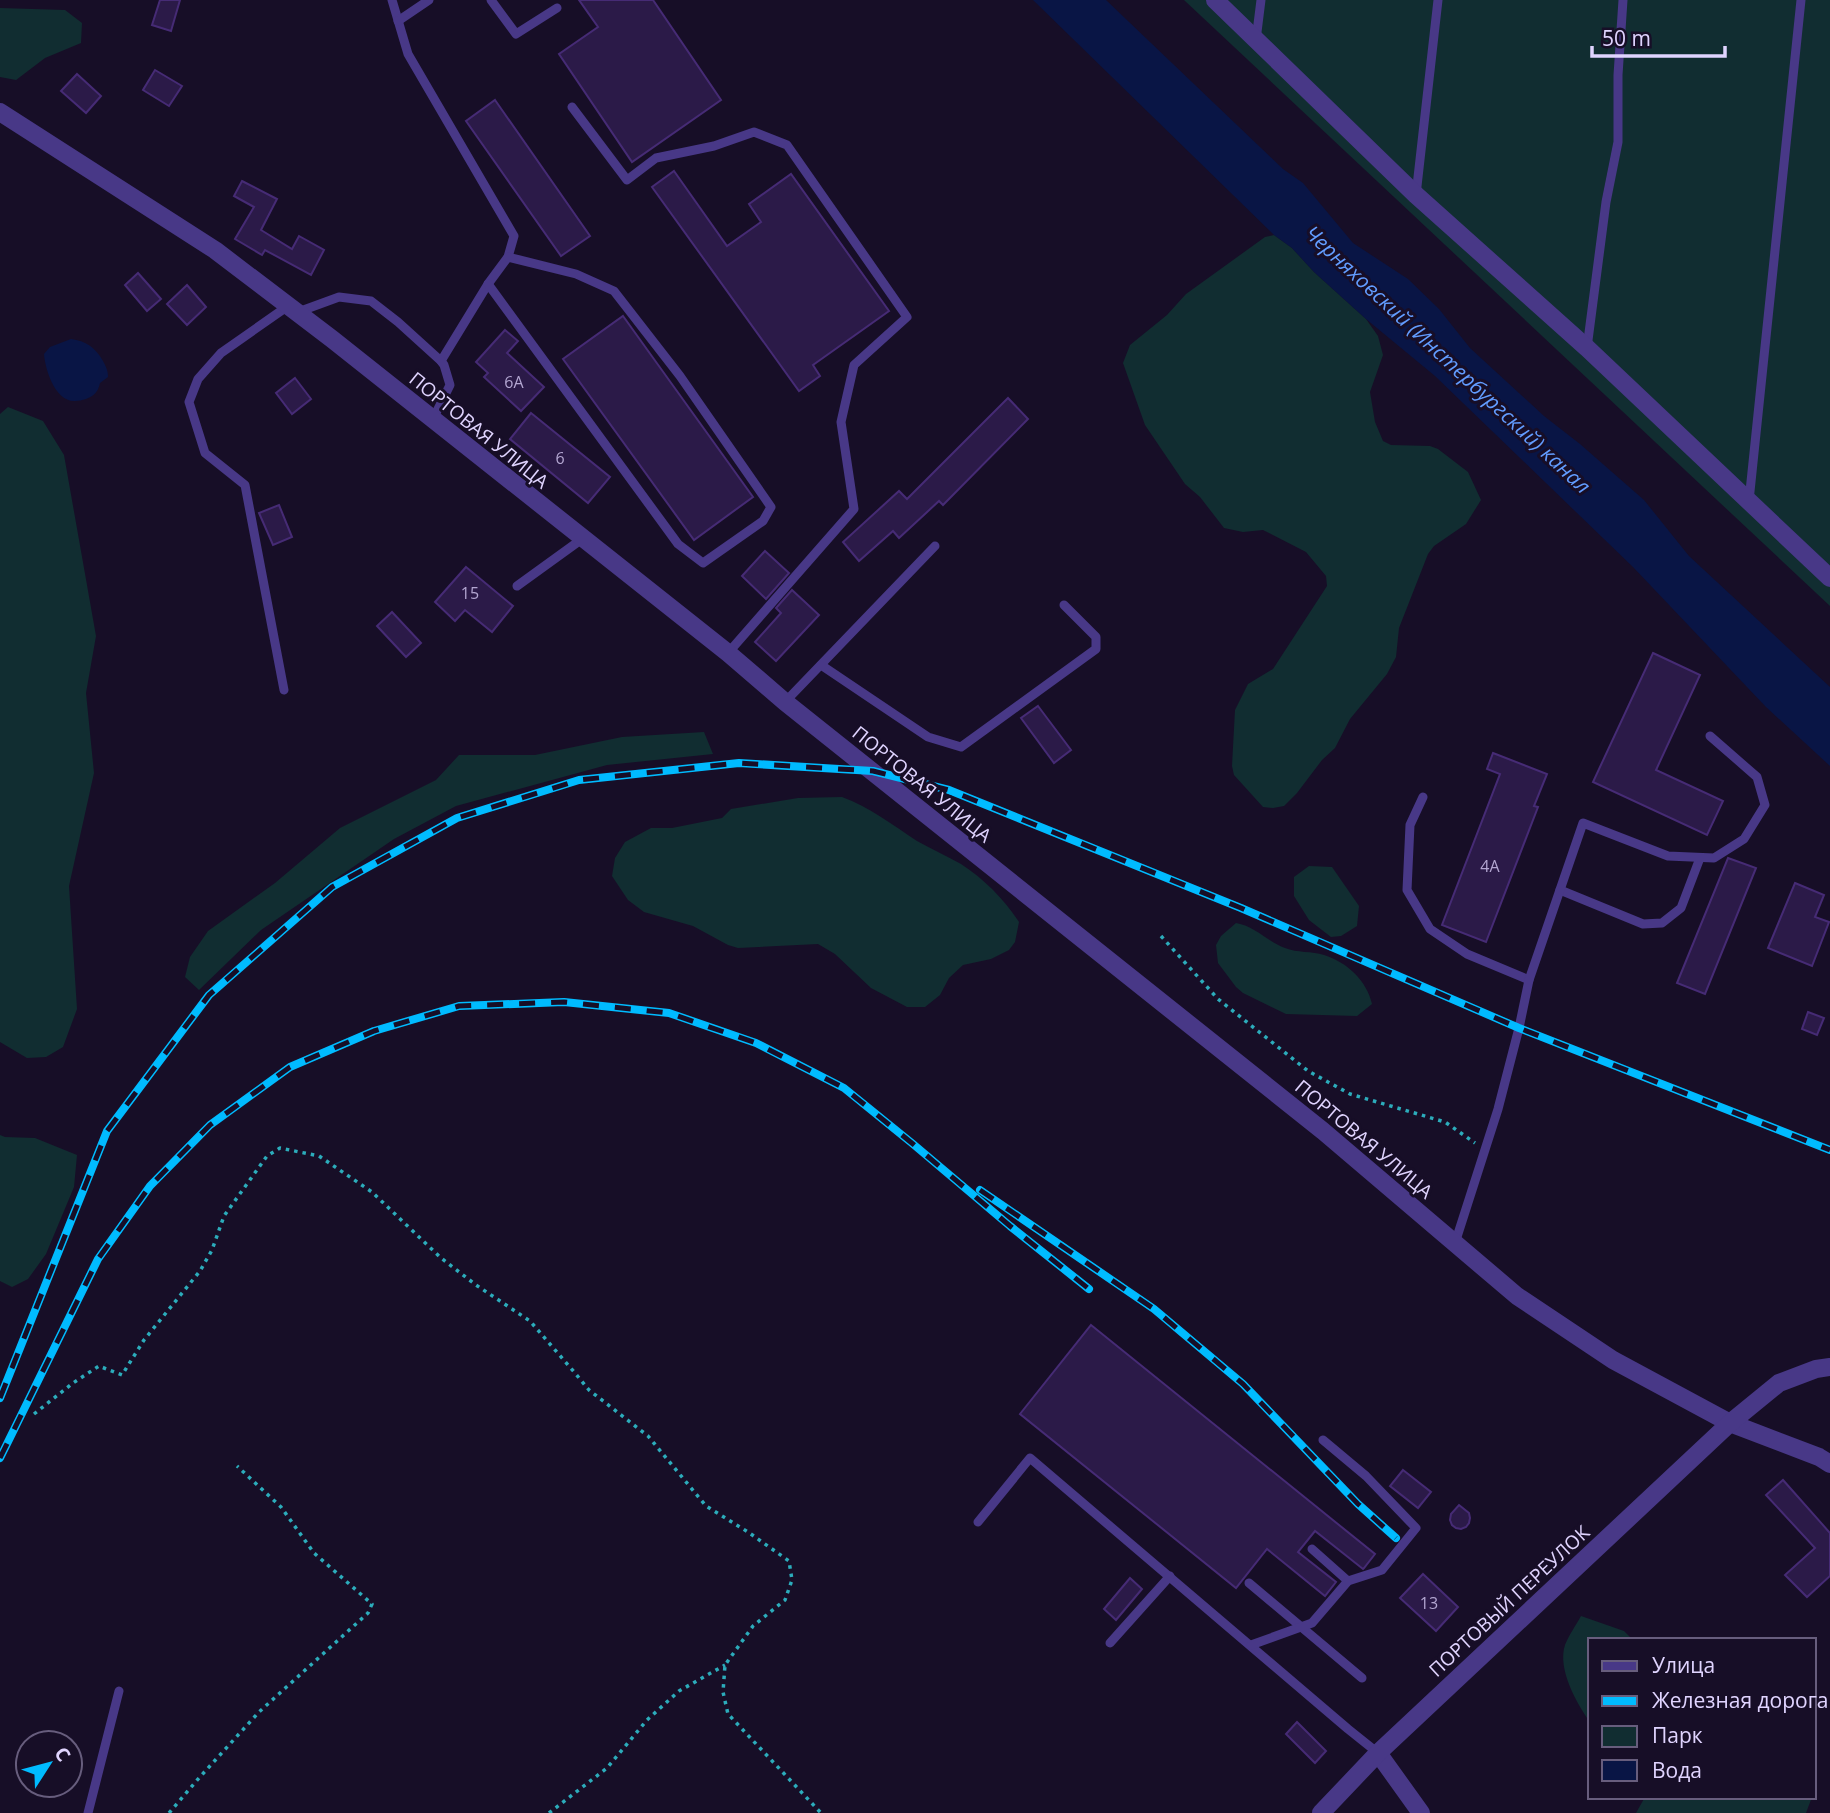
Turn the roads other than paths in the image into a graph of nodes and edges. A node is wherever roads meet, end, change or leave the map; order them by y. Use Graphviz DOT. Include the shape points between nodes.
graph roads {
  1 [pos="392,0"];
  2 [pos="429,0"];
  3 [pos="491,0"];
  4 [pos="1215,0"];
  5 [pos="1261,0"];
  6 [pos="1438,0"];
  7 [pos="1623,0"];
  8 [pos="1801,0"];
  9 [pos="557,8"];
  10 [pos="398,21"];
  11 [pos="1256,40"];
  12 [pos="572,107"];
  13 [pos="0,112"];
  14 [pos="1416,195"];
  15 [pos="508,257"];
  16 [pos="488,284"];
  17 [pos="293,309"];
  18 [pos="1587,348"];
  19 [pos="440,360"];
  20 [pos="433,419"];
  21 [pos="1749,503"];
  22 [pos="583,539"];
  23 [pos="935,547"];
  24 [pos="1830,578"];
  25 [pos="517,586"];
  26 [pos="1065,605"];
  27 [pos="728,653"];
  28 [pos="821,665"];
  29 [pos="284,690"];
  30 [pos="785,702"];
  31 [pos="1710,736"];
  32 [pos="1423,797"];
  33 [pos="1700,858"];
  34 [pos="1560,890"];
  35 [pos="1529,981"];
  36 [pos="1455,1243"];
  37 [pos="1830,1367"];
  38 [pos="1730,1423"];
  39 [pos="1323,1440"];
  40 [pos="1830,1464"];
  41 [pos="978,1521"];
  42 [pos="1312,1549"];
  43 [pos="1170,1576"];
  44 [pos="1348,1581"];
  45 [pos="1249,1583"];
  46 [pos="1301,1627"];
  47 [pos="1110,1643"];
  48 [pos="1251,1645"];
  49 [pos="1362,1678"];
  50 [pos="119,1691"];
  51 [pos="1378,1753"];
  52 [pos="88,1813"];
  53 [pos="1321,1813"];
  54 [pos="1421,1813"];
  1 -- 10 [label="lane"];
  2 -- 10 [label="lane"];
  3 -- 9 [label="lane" via="516,34"];
  4 -- 11 [label="street"];
  5 -- 11 [label="lane"];
  6 -- 14 [label="lane"];
  7 -- 18 [label="lane" via="1618,142"];
  8 -- 21 [label="lane"];
  10 -- 15 [label="lane" via="408,54 514,236"];
  11 -- 14 [label="street"];
  12 -- 27 [label="lane" via="627,180 656,158 754,132 787,145 907,317 854,365 841,422 854,509"];
  13 -- 17 [label="street, ПОРТОВАЯ УЛИЦА" via="215,250"];
  14 -- 18 [label="street"];
  15 -- 16 [label="lane"];
  15 -- 16 [label="lane" via="576,274 614,291 680,376 771,508 763,521 703,563 678,544"];
  16 -- 19 [label="lane"];
  17 -- 19 [label="lane" via="339,297 371,301"];
  17 -- 20 [label="street, ПОРТОВАЯ УЛИЦА"];
  17 -- 29 [label="lane" via="221,354 198,379 190,402 205,453 245,485"];
  18 -- 21 [label="street"];
  19 -- 20 [label="lane" via="450,385"];
  20 -- 22 [label="street, ПОРТОВАЯ УЛИЦА"];
  21 -- 24 [label="street"];
  22 -- 25 [label="lane"];
  22 -- 27 [label="street, ПОРТОВАЯ УЛИЦА"];
  23 -- 28 [label="lane"];
  26 -- 28 [label="lane" via="1096,637 1097,649 961,747 928,737"];
  27 -- 30 [label="street, ПОРТОВАЯ УЛИЦА"];
  28 -- 30 [label="lane"];
  30 -- 36 [label="street, ПОРТОВАЯ УЛИЦА" via="1323,1131"];
  31 -- 33 [label="lane" via="1757,777 1765,804 1744,839 1714,858"];
  32 -- 35 [label="lane" via="1410,825 1407,890 1430,929 1467,954"];
  33 -- 34 [label="lane" via="1681,908 1662,923 1643,923"];
  33 -- 34 [label="lane" via="1668,856 1583,822"];
  34 -- 35 [label="lane"];
  35 -- 36 [label="lane" via="1499,1109"];
  36 -- 38 [label="street, ПОРТОВАЯ УЛИЦА" via="1517,1296 1613,1360"];
  37 -- 38 [label="street, ПОРТОВЫЙ ПЕРЕУЛОК" via="1779,1383"];
  38 -- 40 [label="street, ПОРТОВАЯ УЛИЦА"];
  38 -- 51 [label="street, ПОРТОВЫЙ ПЕРЕУЛОК"];
  39 -- 44 [label="lane" via="1416,1528 1382,1570"];
  41 -- 43 [label="lane" via="1030,1458"];
  42 -- 44 [label="lane"];
  43 -- 47 [label="lane"];
  43 -- 48 [label="lane"];
  44 -- 46 [label="lane" via="1312,1623"];
  45 -- 46 [label="lane"];
  46 -- 48 [label="lane"];
  46 -- 49 [label="lane"];
  48 -- 51 [label="lane"];
  50 -- 52 [label="lane"];
  51 -- 53 [label="street, ПОРТОВЫЙ ПЕРЕУЛОК"];
  51 -- 54 [label="street"];
}
